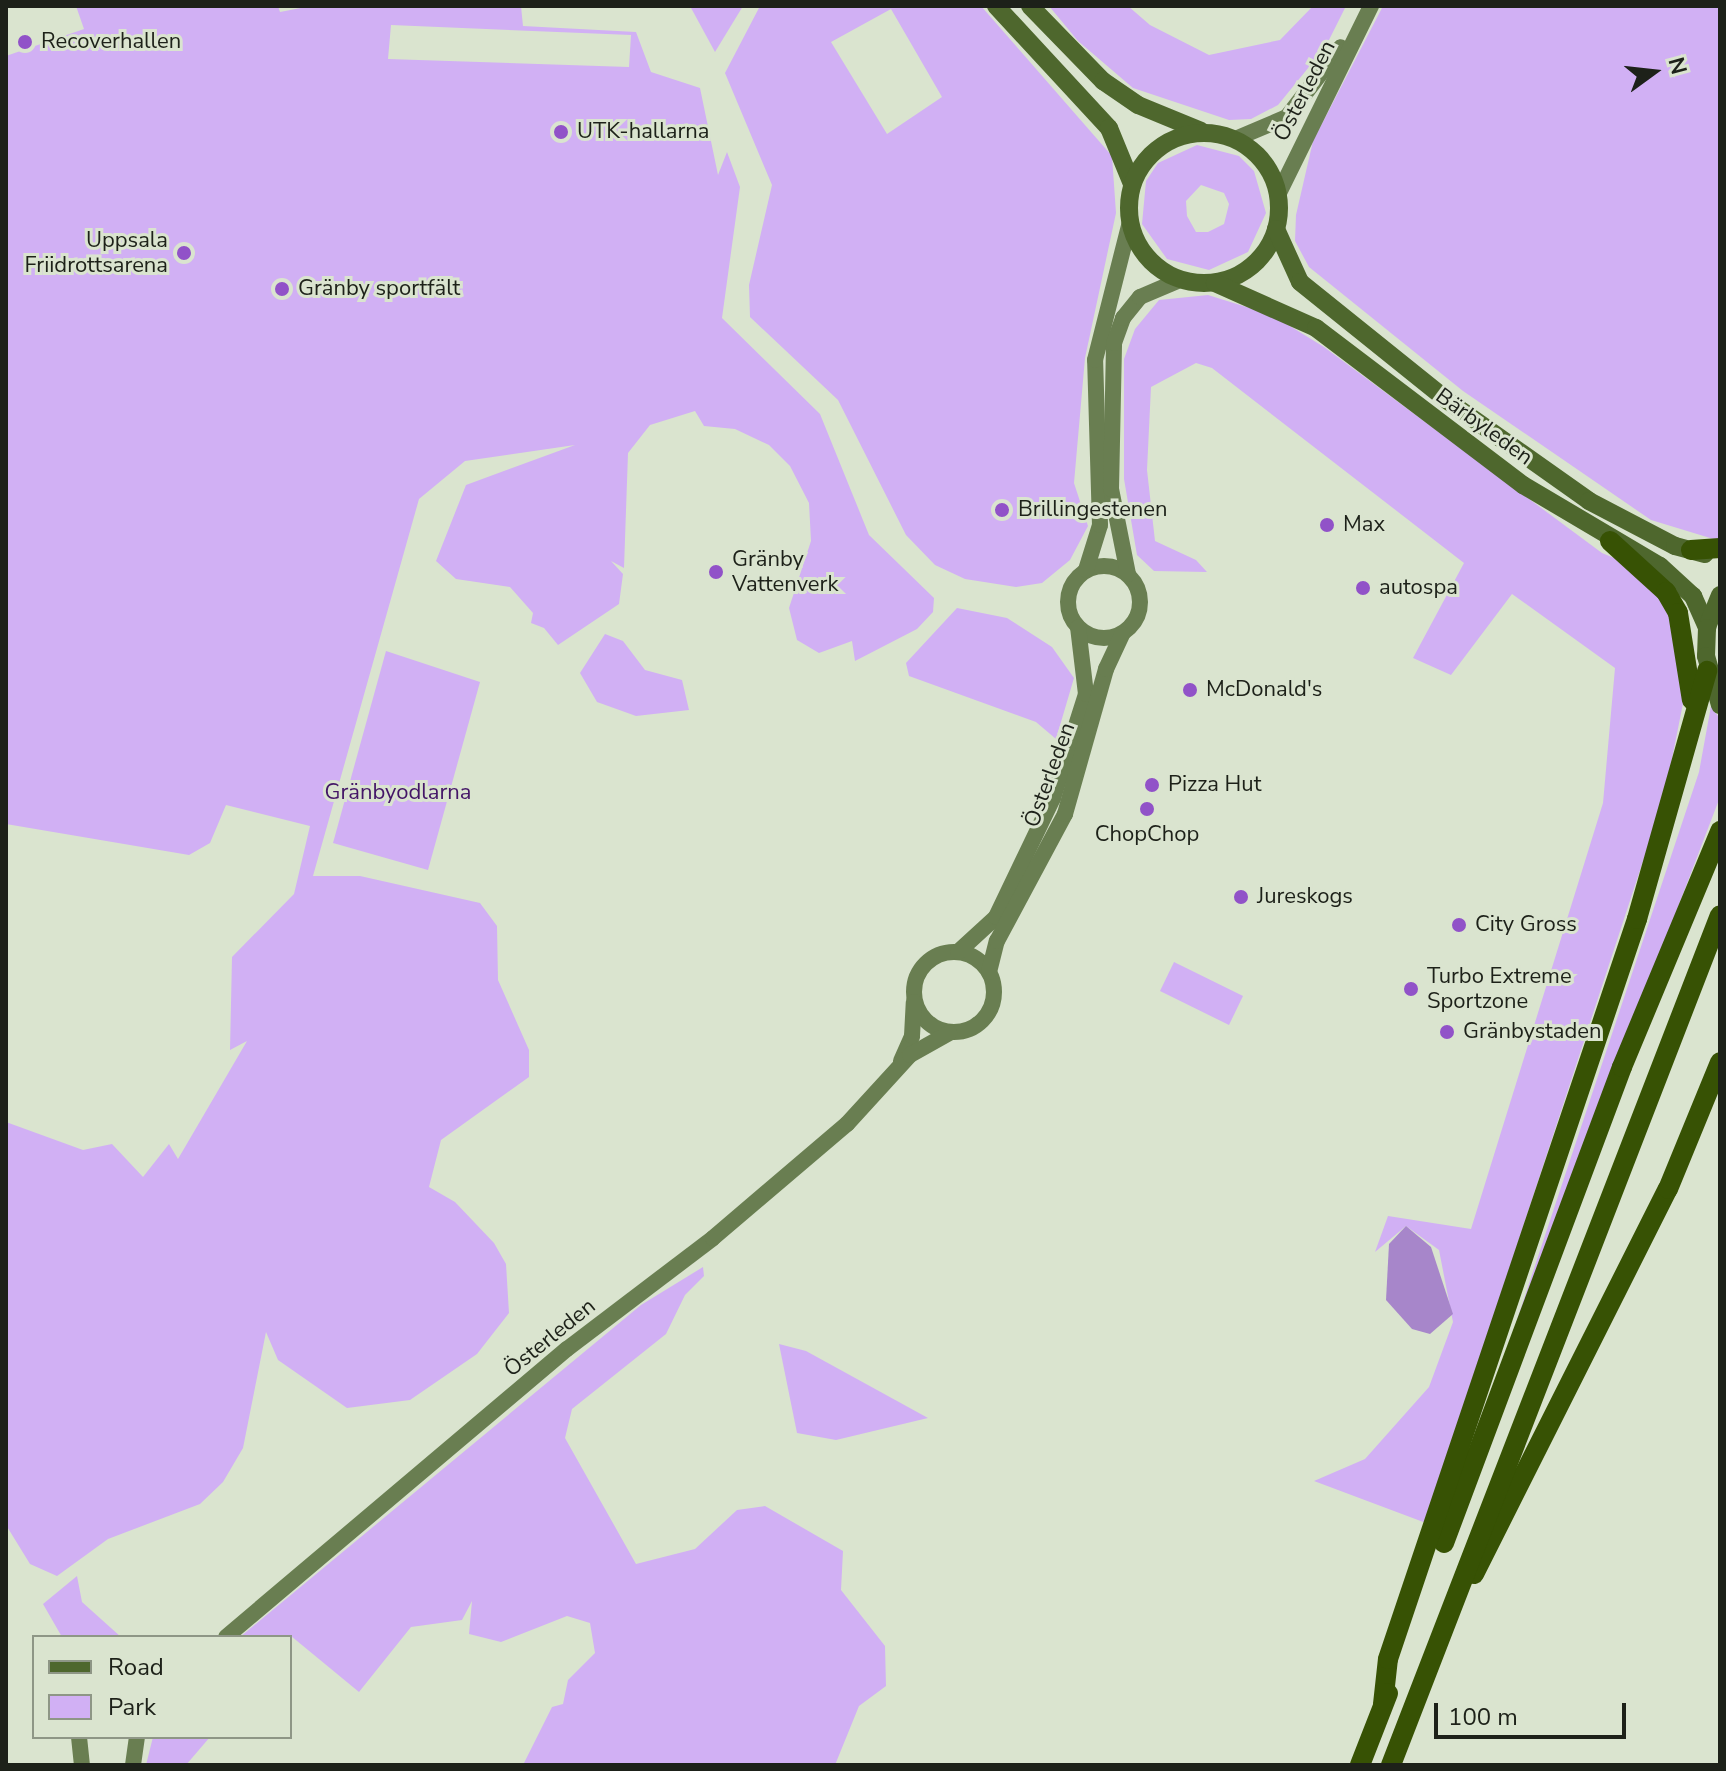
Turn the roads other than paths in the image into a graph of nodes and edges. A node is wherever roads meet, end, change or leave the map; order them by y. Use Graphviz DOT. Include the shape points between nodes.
graph roads {
  1 [pos="996,6"];
  2 [pos="1030,6"];
  3 [pos="1361,6"];
  4 [pos="1371,6"];
  5 [pos="1203,132"];
  6 [pos="1235,139"];
  7 [pos="1132,184"];
  8 [pos="1278,195"];
  9 [pos="1130,222"];
  10 [pos="1276,229"];
  11 [pos="1180,280"];
  12 [pos="1215,283"];
  13 [pos="1610,541"];
  14 [pos="1720,548"];
  15 [pos="1691,550"];
  16 [pos="1720,556"];
  17 [pos="1086,570"];
  18 [pos="1128,574"];
  19 [pos="1720,595"];
  20 [pos="1078,627"];
  21 [pos="1707,628"];
  22 [pos="1122,634"];
  23 [pos="1707,671"];
  24 [pos="1720,705"];
  25 [pos="1692,727"];
  26 [pos="1720,831"];
  27 [pos="1720,915"];
  28 [pos="958,952"];
  29 [pos="989,972"];
  30 [pos="914,1001"];
  31 [pos="949,1033"];
  32 [pos="1720,1062"];
  33 [pos="897,1068"];
  34 [pos="1451,1612"];
  35 [pos="228,1635"];
  36 [pos="1383,1704"];
  37 [pos="138,1739"];
  38 [pos="133,1765"];
  39 [pos="1360,1765"];
  40 [pos="1391,1765"];
  1 -- 7 [label="main road" via="1109,128"];
  2 -- 5 [label="main road" via="1103,81 1138,105"];
  3 -- 6 [label="main road, Österleden" via="1334,62 1304,101 1279,121"];
  4 -- 8 [label="main road, Österleden"];
  5 -- 6 [label="main road"];
  5 -- 7 [label="main road" via="1159,146"];
  6 -- 8 [label="main road" via="1264,162"];
  7 -- 9 [label="main road"];
  8 -- 10 [label="main road"];
  9 -- 11 [label="main road" via="1147,258"];
  9 -- 17 [label="main road" via="1095,360 1100,525"];
  10 -- 12 [label="main road" via="1253,265"];
  10 -- 15 [label="main road, Bärbyleden" via="1300,282 1448,401 1589,501"];
  11 -- 12 [label="main road"];
  11 -- 18 [label="main road" via="1140,297 1123,318 1114,343 1111,477"];
  12 -- 13 [label="main road, Bärbyleden" via="1316,328 1471,448"];
  13 -- 21 [label="main road, Bärbyleden" via="1680,580"];
  13 -- 25 [label="highway" via="1666,592 1678,613 1690,662"];
  14 -- 15 [label="highway"];
  15 -- 16 [label="main road, Bärbyleden"];
  17 -- 18 [label="main road" via="1108,566"];
  17 -- 20 [label="main road" via="1068,598"];
  18 -- 22 [label="main road" via="1140,606"];
  19 -- 21 [label="main road"];
  20 -- 22 [label="main road" via="1094,637"];
  20 -- 28 [label="main road, Österleden" via="1088,667 1086,694 1053,798 996,917"];
  21 -- 23 [label="main road"];
  22 -- 29 [label="main road, Österleden" via="1100,688 1065,814 997,941"];
  23 -- 24 [label="main road"];
  23 -- 25 [label="highway"];
  25 -- 36 [label="highway" via="1646,890 1388,1659"];
  26 -- 36 [label="highway" via="1622,1067"];
  27 -- 34 [label="highway"];
  28 -- 29 [label="main road"];
  28 -- 30 [label="main road" via="924,965"];
  29 -- 31 [label="main road" via="994,994 984,1019"];
  30 -- 31 [label="main road" via="929,1024"];
  30 -- 33 [label="main road, Österleden" via="912,1036"];
  31 -- 33 [label="main road, Österleden"];
  32 -- 34 [label="highway" via="1608,1314 1497,1536"];
  33 -- 35 [label="main road, Österleden" via="847,1124 713,1238 567,1349"];
  34 -- 40 [label="highway"];
  36 -- 39 [label="highway"];
  37 -- 38 [label="main road"];
}
